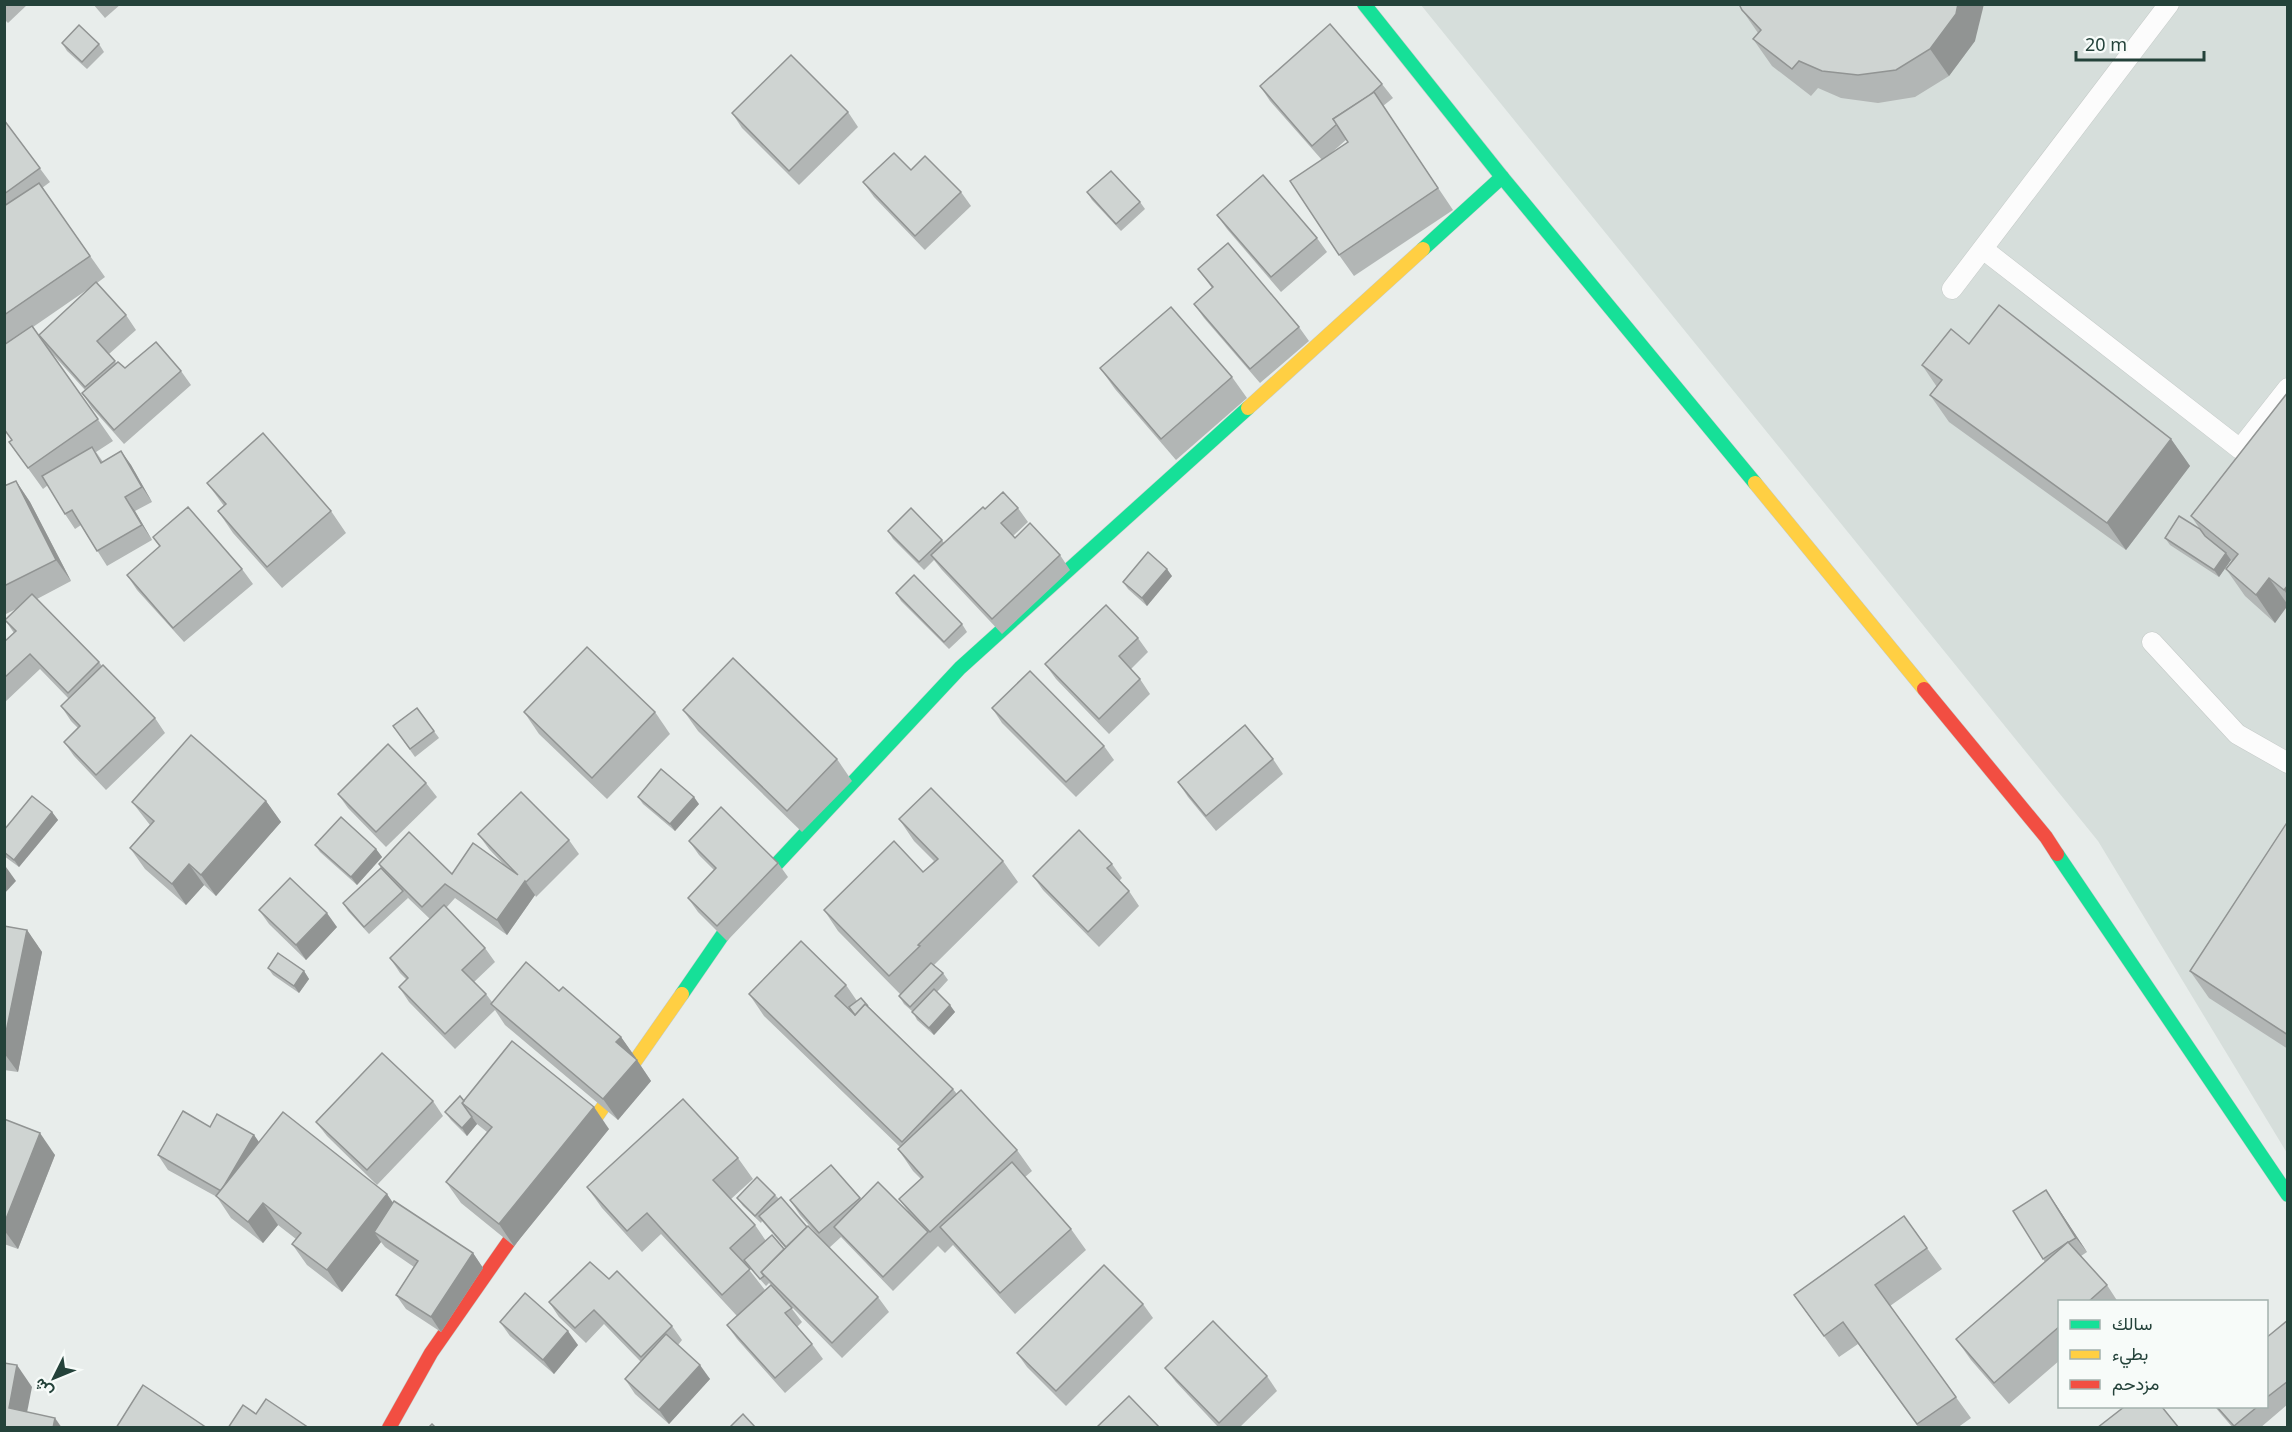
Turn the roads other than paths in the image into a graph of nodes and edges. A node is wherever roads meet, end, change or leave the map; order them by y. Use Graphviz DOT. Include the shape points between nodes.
graph roads {
  1 [pos="1364,4"];
  2 [pos="2169,4"];
  3 [pos="1502,177"];
  4 [pos="1983,249"];
  5 [pos="1952,289"];
  6 [pos="2288,388"];
  7 [pos="2152,642"];
  8 [pos="2288,763"];
  9 [pos="567,1158"];
  10 [pos="2288,1195"];
  11 [pos="540,1197"];
  12 [pos="389,1428"];
  1 -- 3 [label="street"];
  2 -- 4 [label="lane"];
  3 -- 9 [label="street" via="960,668 758,885"];
  3 -- 10 [label="street" via="2046,837"];
  4 -- 5 [label="lane"];
  4 -- 6 [label="lane" via="2240,449"];
  7 -- 8 [label="lane" via="2237,734"];
  11 -- 12 [label="street" via="431,1353"];
}
